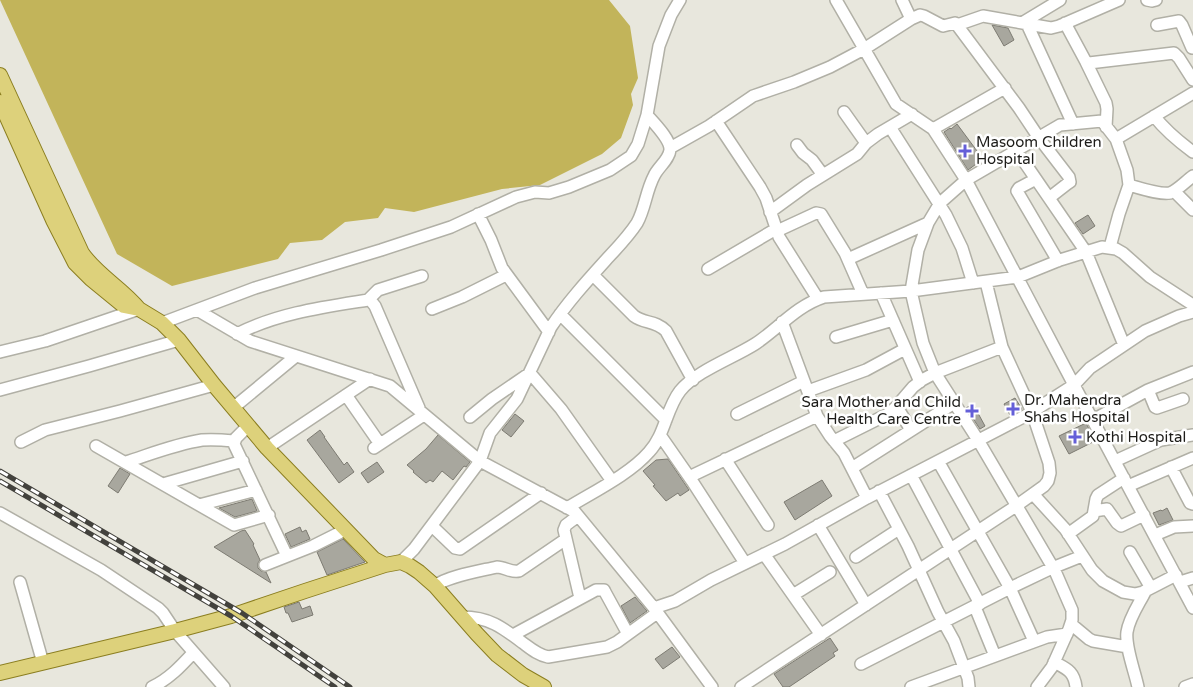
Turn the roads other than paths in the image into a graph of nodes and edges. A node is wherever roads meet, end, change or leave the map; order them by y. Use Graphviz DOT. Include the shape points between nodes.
graph roads {
  1 [pos="680,0"];
  2 [pos="836,0"];
  3 [pos="902,0"];
  4 [pos="1058,0"];
  5 [pos="1119,0"];
  6 [pos="1147,0"];
  7 [pos="1156,0"];
  8 [pos="911,19"];
  9 [pos="1024,23"];
  10 [pos="1066,23"];
  11 [pos="957,25"];
  12 [pos="1157,25"];
  13 [pos="1192,47"];
  14 [pos="864,49"];
  15 [pos="1177,54"];
  16 [pos="1086,62"];
  17 [pos="0,75"];
  18 [pos="1193,80"];
  19 [pos="1005,88"];
  20 [pos="1193,93"];
  21 [pos="0,102"];
  22 [pos="844,112"];
  23 [pos="912,114"];
  24 [pos="648,115"];
  25 [pos="1154,116"];
  26 [pos="716,121"];
  27 [pos="1073,124"];
  28 [pos="890,127"];
  29 [pos="1106,127"];
  30 [pos="933,128"];
  31 [pos="1039,138"];
  32 [pos="1116,139"];
  33 [pos="866,143"];
  34 [pos="797,145"];
  35 [pos="670,148"];
  36 [pos="1016,150"];
  37 [pos="1193,152"];
  38 [pos="823,175"];
  39 [pos="1193,176"];
  40 [pos="1036,178"];
  41 [pos="966,180"];
  42 [pos="1130,185"];
  43 [pos="1174,190"];
  44 [pos="1049,198"];
  45 [pos="940,204"];
  46 [pos="1193,210"];
  47 [pos="770,212"];
  48 [pos="478,214"];
  49 [pos="928,223"];
  50 [pos="776,230"];
  51 [pos="1110,248"];
  52 [pos="1086,252"];
  53 [pos="848,259"];
  54 [pos="1058,261"];
  55 [pos="708,269"];
  56 [pos="506,275"];
  57 [pos="593,275"];
  58 [pos="422,276"];
  59 [pos="1018,277"];
  60 [pos="986,282"];
  61 [pos="973,283"];
  62 [pos="911,291"];
  63 [pos="881,293"];
  64 [pos="863,294"];
  65 [pos="818,299"];
  66 [pos="368,300"];
  67 [pos="1193,305"];
  68 [pos="139,309"];
  69 [pos="432,309"];
  70 [pos="197,310"];
  71 [pos="1193,312"];
  72 [pos="560,314"];
  73 [pos="893,320"];
  74 [pos="782,322"];
  75 [pos="162,324"];
  76 [pos="549,332"];
  77 [pos="237,334"];
  78 [pos="836,337"];
  79 [pos="179,340"];
  80 [pos="1124,345"];
  81 [pos="1002,347"];
  82 [pos="905,348"];
  83 [pos="0,352"];
  84 [pos="296,356"];
  85 [pos="1193,372"];
  86 [pos="530,373"];
  87 [pos="935,373"];
  88 [pos="370,380"];
  89 [pos="693,380"];
  90 [pos="920,382"];
  91 [pos="214,385"];
  92 [pos="1074,385"];
  93 [pos="806,386"];
  94 [pos="0,390"];
  95 [pos="1148,390"];
  96 [pos="346,395"];
  97 [pos="1184,399"];
  98 [pos="954,403"];
  99 [pos="896,407"];
  100 [pos="233,408"];
  101 [pos="1032,412"];
  102 [pos="423,414"];
  103 [pos="736,414"];
  104 [pos="470,416"];
  105 [pos="817,416"];
  106 [pos="666,420"];
  107 [pos="1094,420"];
  108 [pos="248,426"];
  109 [pos="911,430"];
  110 [pos="660,435"];
  111 [pos="1193,435"];
  112 [pos="978,440"];
  113 [pos="234,441"];
  114 [pos="834,441"];
  115 [pos="22,442"];
  116 [pos="96,446"];
  117 [pos="267,448"];
  118 [pos="1193,458"];
  119 [pos="725,459"];
  120 [pos="242,461"];
  121 [pos="480,461"];
  122 [pos="938,461"];
  123 [pos="1115,461"];
  124 [pos="126,462"];
  125 [pos="1171,467"];
  126 [pos="852,468"];
  127 [pos="911,475"];
  128 [pos="689,477"];
  129 [pos="612,480"];
  130 [pos="1126,482"];
  131 [pos="1193,482"];
  132 [pos="163,484"];
  133 [pos="1182,488"];
  134 [pos="256,490"];
  135 [pos="879,491"];
  136 [pos="541,494"];
  137 [pos="1033,494"];
  138 [pos="867,498"];
  139 [pos="1193,504"];
  140 [pos="199,505"];
  141 [pos="1016,506"];
  142 [pos="567,508"];
  143 [pos="1094,512"];
  144 [pos="0,513"];
  145 [pos="269,515"];
  146 [pos="1144,515"];
  147 [pos="578,516"];
  148 [pos="768,525"];
  149 [pos="818,525"];
  150 [pos="432,526"];
  151 [pos="1193,526"];
  152 [pos="899,529"];
  153 [pos="345,530"];
  154 [pos="978,531"];
  155 [pos="1068,534"];
  156 [pos="1155,535"];
  157 [pos="566,538"];
  158 [pos="951,548"];
  159 [pos="1130,552"];
  160 [pos="764,554"];
  161 [pos="287,556"];
  162 [pos="1082,556"];
  163 [pos="856,557"];
  164 [pos="401,562"];
  165 [pos="744,563"];
  166 [pos="265,565"];
  167 [pos="385,565"];
  168 [pos="1052,568"];
  169 [pos="919,569"];
  170 [pos="830,572"];
  171 [pos="1193,578"];
  172 [pos="1178,579"];
  173 [pos="20,582"];
  174 [pos="435,586"];
  175 [pos="1010,588"];
  176 [pos="1148,590"];
  177 [pos="793,595"];
  178 [pos="580,598"];
  179 [pos="866,605"];
  180 [pos="978,605"];
  181 [pos="1193,608"];
  182 [pos="656,610"];
  183 [pos="462,617"];
  184 [pos="943,622"];
  185 [pos="1069,629"];
  186 [pos="175,631"];
  187 [pos="628,634"];
  188 [pos="513,635"];
  189 [pos="821,635"];
  190 [pos="1034,642"];
  191 [pos="1128,647"];
  192 [pos="194,652"];
  193 [pos="995,656"];
  194 [pos="1054,662"];
  195 [pos="43,663"];
  196 [pos="861,664"];
  197 [pos="963,668"];
  198 [pos="0,674"];
  199 [pos="1193,684"];
  200 [pos="152,687"];
  201 [pos="224,687"];
  202 [pos="544,687"];
  203 [pos="711,687"];
  204 [pos="741,687"];
  205 [pos="911,687"];
  206 [pos="969,687"];
  207 [pos="1037,687"];
  208 [pos="1076,687"];
  209 [pos="1138,687"];
  210 [pos="1185,687"];
  1 -- 24 [label="street" via="659,46"];
  2 -- 14 [label="street"];
  3 -- 8 [label="street"];
  4 -- 9 [label="street"];
  5 -- 10 [label="street"];
  6 -- 7 [label="street"];
  8 -- 11 [label="street" via="920,15 943,26"];
  8 -- 14 [label="street"];
  9 -- 10 [label="street" via="1051,28"];
  9 -- 11 [label="street" via="983,16"];
  9 -- 27 [label="street"];
  10 -- 16 [label="street"];
  11 -- 19 [label="street"];
  12 -- 13 [label="street" via="1178,21"];
  13 -- 15 [label="street"];
  14 -- 23 [label="street" via="896,104"];
  14 -- 26 [label="street" via="830,67 753,96"];
  15 -- 16 [label="street" via="1170,52"];
  15 -- 18 [label="street"];
  16 -- 29 [label="street" via="1106,103"];
  17 -- 68 [label="main road" via="82,253"];
  19 -- 30 [label="street"];
  19 -- 31 [label="street"];
  20 -- 25 [label="street"];
  21 -- 68 [label="main road" via="75,263 124,306"];
  22 -- 33 [label="street"];
  23 -- 28 [label="street"];
  23 -- 30 [label="street"];
  24 -- 35 [label="street"];
  24 -- 48 [label="street" via="631,156 610,170 549,193 536,192 516,197"];
  25 -- 32 [label="street"];
  25 -- 37 [label="street"];
  26 -- 35 [label="street"];
  26 -- 47 [label="street" via="760,187"];
  27 -- 29 [label="street" via="1102,121"];
  27 -- 31 [label="street" via="1060,125"];
  28 -- 33 [label="street"];
  28 -- 45 [label="street"];
  29 -- 32 [label="street"];
  30 -- 41 [label="street"];
  31 -- 36 [label="street"];
  31 -- 44 [label="street" via="1070,179"];
  32 -- 42 [label="street"];
  33 -- 38 [label="street" via="857,154"];
  34 -- 38 [label="street"];
  35 -- 57 [label="street" via="654,174 638,220"];
  36 -- 40 [label="street"];
  36 -- 41 [label="street"];
  38 -- 47 [label="street"];
  39 -- 43 [label="street"];
  40 -- 44 [label="street"];
  40 -- 54 [label="street" via="1017,191"];
  41 -- 45 [label="street"];
  41 -- 59 [label="street"];
  42 -- 43 [label="street" via="1163,193"];
  42 -- 51 [label="street" via="1118,214"];
  43 -- 46 [label="street"];
  44 -- 52 [label="street"];
  45 -- 49 [label="street"];
  45 -- 61 [label="street" via="962,248"];
  47 -- 50 [label="street"];
  48 -- 56 [label="street"];
  48 -- 70 [label="street" via="451,227 255,288"];
  49 -- 53 [label="street"];
  49 -- 62 [label="street" via="918,250"];
  50 -- 53 [label="street" via="819,213"];
  50 -- 55 [label="street"];
  50 -- 65 [label="street"];
  51 -- 52 [label="street"];
  51 -- 67 [label="street" via="1116,248 1150,277"];
  52 -- 54 [label="street"];
  52 -- 80 [label="street"];
  53 -- 64 [label="street"];
  54 -- 59 [label="street"];
  56 -- 69 [label="street"];
  56 -- 76 [label="street"];
  57 -- 72 [label="street"];
  57 -- 89 [label="street" via="639,320 656,324 666,331"];
  58 -- 66 [label="street" via="378,290"];
  59 -- 60 [label="street"];
  59 -- 92 [label="street"];
  60 -- 61 [label="street"];
  60 -- 81 [label="street"];
  61 -- 62 [label="street"];
  62 -- 63 [label="street"];
  62 -- 87 [label="street" via="923,343"];
  63 -- 64 [label="street"];
  63 -- 73 [label="street"];
  64 -- 65 [label="street"];
  65 -- 74 [label="street"];
  66 -- 77 [label="street" via="284,316"];
  66 -- 102 [label="street" via="375,306"];
  68 -- 75 [label="main road"];
  68 -- 83 [label="street" via="45,341"];
  70 -- 75 [label="street"];
  70 -- 77 [label="street"];
  71 -- 80 [label="street" via="1145,331"];
  72 -- 76 [label="street"];
  72 -- 106 [label="street"];
  73 -- 78 [label="street"];
  73 -- 82 [label="street"];
  74 -- 89 [label="street" via="756,343"];
  74 -- 93 [label="street"];
  75 -- 79 [label="main road"];
  76 -- 86 [label="street"];
  77 -- 84 [label="street"];
  79 -- 91 [label="main road"];
  79 -- 94 [label="street"];
  80 -- 92 [label="street" via="1090,368"];
  81 -- 87 [label="street"];
  81 -- 101 [label="street"];
  82 -- 90 [label="street"];
  82 -- 93 [label="street" via="866,370"];
  84 -- 88 [label="street"];
  84 -- 100 [label="street"];
  85 -- 95 [label="street"];
  86 -- 104 [label="street"];
  86 -- 121 [label="street" via="511,408 490,433"];
  86 -- 129 [label="street" via="562,409"];
  87 -- 90 [label="street"];
  87 -- 98 [label="street"];
  88 -- 96 [label="street"];
  88 -- 102 [label="street" via="390,386"];
  89 -- 106 [label="street" via="677,395"];
  90 -- 99 [label="street"];
  91 -- 100 [label="main road"];
  91 -- 115 [label="street" via="45,430"];
  92 -- 101 [label="street"];
  92 -- 107 [label="street"];
  93 -- 103 [label="street"];
  93 -- 105 [label="street"];
  95 -- 97 [label="street" via="1157,408"];
  95 -- 107 [label="street"];
  96 -- 102 [label="street" via="377,446"];
  96 -- 117 [label="street"];
  98 -- 109 [label="street"];
  98 -- 112 [label="street"];
  99 -- 109 [label="street"];
  99 -- 114 [label="street"];
  100 -- 108 [label="main road"];
  101 -- 112 [label="street"];
  101 -- 137 [label="street" via="1050,473 1044,486"];
  102 -- 121 [label="street"];
  105 -- 114 [label="street"];
  105 -- 119 [label="street"];
  106 -- 110 [label="street"];
  107 -- 123 [label="street"];
  108 -- 113 [label="street"];
  108 -- 117 [label="main road"];
  109 -- 126 [label="street"];
  110 -- 128 [label="street"];
  110 -- 129 [label="street" via="638,463"];
  111 -- 123 [label="street" via="1161,440"];
  112 -- 122 [label="street"];
  112 -- 141 [label="street"];
  113 -- 120 [label="street"];
  113 -- 124 [label="street" via="203,440"];
  114 -- 126 [label="street"];
  116 -- 124 [label="street"];
  117 -- 153 [label="main road"];
  118 -- 125 [label="street"];
  119 -- 128 [label="street"];
  119 -- 148 [label="street"];
  120 -- 132 [label="street"];
  120 -- 134 [label="street"];
  121 -- 136 [label="street"];
  121 -- 150 [label="street"];
  122 -- 127 [label="street"];
  122 -- 154 [label="street"];
  123 -- 130 [label="street"];
  124 -- 132 [label="street"];
  125 -- 130 [label="street"];
  125 -- 133 [label="street"];
  126 -- 138 [label="street"];
  127 -- 135 [label="street"];
  127 -- 158 [label="street"];
  128 -- 165 [label="street"];
  129 -- 142 [label="street"];
  130 -- 143 [label="street" via="1098,494"];
  130 -- 146 [label="street"];
  131 -- 133 [label="street"];
  132 -- 140 [label="street"];
  133 -- 139 [label="street"];
  134 -- 140 [label="street"];
  134 -- 145 [label="street"];
  135 -- 138 [label="street"];
  135 -- 152 [label="street"];
  136 -- 142 [label="street"];
  136 -- 150 [label="street" via="460,549"];
  137 -- 141 [label="street"];
  137 -- 155 [label="street"];
  138 -- 149 [label="street"];
  140 -- 145 [label="street" via="234,525"];
  141 -- 154 [label="street"];
  141 -- 168 [label="street"];
  142 -- 147 [label="street"];
  143 -- 146 [label="street" via="1107,508 1122,526"];
  143 -- 155 [label="street" via="1091,518"];
  144 -- 186 [label="street" via="101,570 158,608"];
  145 -- 161 [label="street"];
  146 -- 156 [label="street"];
  147 -- 157 [label="street" via="565,527"];
  147 -- 182 [label="street"];
  149 -- 160 [label="street"];
  149 -- 179 [label="street"];
  150 -- 164 [label="street"];
  151 -- 156 [label="street" via="1174,527"];
  152 -- 163 [label="street"];
  152 -- 169 [label="street"];
  153 -- 161 [label="street"];
  153 -- 167 [label="main road" via="374,560"];
  154 -- 158 [label="street"];
  154 -- 175 [label="street"];
  155 -- 162 [label="street"];
  156 -- 172 [label="street"];
  157 -- 174 [label="street" via="519,571 497,567"];
  157 -- 178 [label="street"];
  158 -- 169 [label="street"];
  158 -- 180 [label="street"];
  159 -- 176 [label="street"];
  160 -- 165 [label="street"];
  160 -- 177 [label="street"];
  161 -- 166 [label="street"];
  162 -- 168 [label="street"];
  162 -- 176 [label="street" via="1103,581 1123,592 1136,594"];
  164 -- 167 [label="main road"];
  164 -- 174 [label="main road"];
  165 -- 182 [label="street"];
  167 -- 186 [label="main road"];
  168 -- 175 [label="street"];
  168 -- 185 [label="street" via="1072,610"];
  169 -- 179 [label="street"];
  169 -- 184 [label="street"];
  170 -- 177 [label="street"];
  171 -- 172 [label="street"];
  172 -- 176 [label="street"];
  172 -- 181 [label="street"];
  173 -- 195 [label="street"];
  174 -- 183 [label="main road"];
  175 -- 180 [label="street"];
  175 -- 190 [label="street"];
  176 -- 191 [label="street" via="1130,620"];
  177 -- 189 [label="street"];
  178 -- 187 [label="street" via="596,590 604,590"];
  178 -- 188 [label="street"];
  179 -- 189 [label="street"];
  180 -- 184 [label="street"];
  180 -- 193 [label="street"];
  182 -- 187 [label="street"];
  182 -- 203 [label="street"];
  183 -- 188 [label="street" via="476,617"];
  183 -- 202 [label="main road" via="497,655 523,676"];
  184 -- 196 [label="street"];
  184 -- 197 [label="street" via="954,641"];
  185 -- 190 [label="street"];
  185 -- 191 [label="street" via="1094,641"];
  185 -- 194 [label="street"];
  186 -- 192 [label="street"];
  186 -- 195 [label="main road"];
  187 -- 188 [label="street" via="607,647 548,656 539,654"];
  189 -- 204 [label="street"];
  190 -- 193 [label="street"];
  191 -- 209 [label="street"];
  192 -- 200 [label="street" via="176,671"];
  192 -- 201 [label="street"];
  193 -- 197 [label="street"];
  194 -- 207 [label="street"];
  194 -- 208 [label="street" via="1069,670"];
  195 -- 198 [label="main road"];
  197 -- 205 [label="street"];
  197 -- 206 [label="street"];
  199 -- 210 [label="street"];
}
